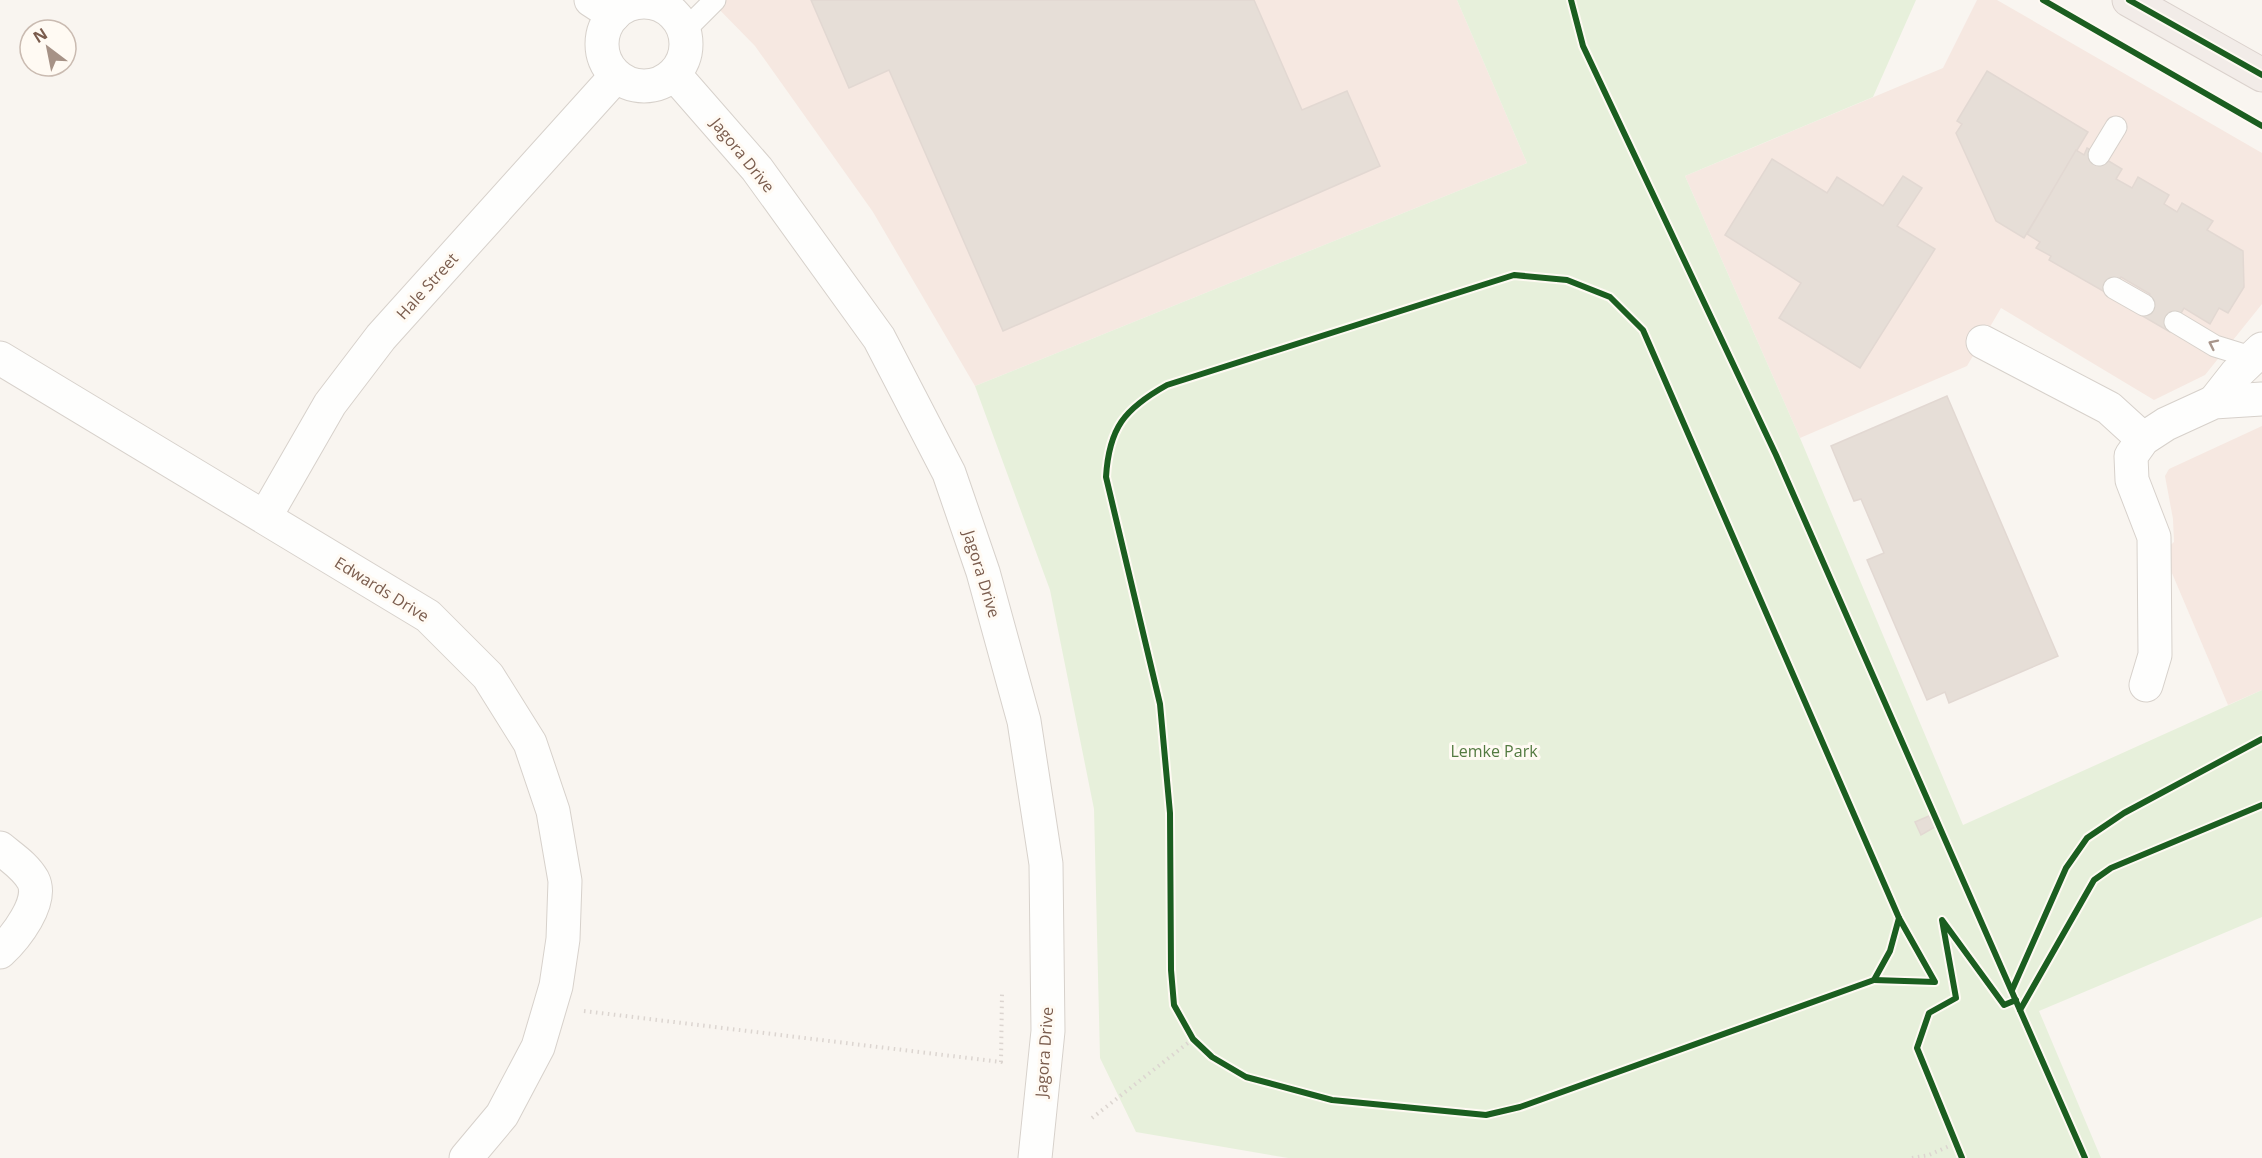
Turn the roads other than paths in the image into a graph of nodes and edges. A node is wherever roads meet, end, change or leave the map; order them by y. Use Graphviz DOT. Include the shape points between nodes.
graph roads {
  1 [pos="715,0"];
  2 [pos="2129,0"];
  3 [pos="602,8"];
  4 [pos="684,31"];
  5 [pos="674,74"];
  6 [pos="2262,75"];
  7 [pos="616,76"];
  8 [pos="2116,126"];
  9 [pos="2099,155"];
  10 [pos="2114,288"];
  11 [pos="2144,305"];
  12 [pos="2175,322"];
  13 [pos="1983,342"];
  14 [pos="2258,354"];
  15 [pos="0,358"];
  16 [pos="2262,399"];
  17 [pos="2214,402"];
  18 [pos="2143,440"];
  19 [pos="265,517"];
  20 [pos="2146,685"];
  21 [pos="0,848"];
  22 [pos="0,952"];
  23 [pos="466,1158"];
  24 [pos="1035,1158"];
  1 -- 4 [label="lane"];
  2 -- 6 [label="highway"];
  3 -- 4 [label="street" via="649,3 662,6 677,18"];
  3 -- 7 [label="street" via="602,47 607,65"];
  4 -- 5 [label="street" via="686,48"];
  5 -- 7 [label="street" via="652,86 638,86"];
  5 -- 24 [label="street, Jagora Drive" via="757,169 879,338 949,473 983,572 1024,721 1046,864 1048,1031"];
  7 -- 19 [label="street, Hale Street" via="381,337 330,404"];
  8 -- 9 [label="lane"];
  10 -- 11 [label="lane"];
  14 -- 12 [label="lane, one-way" via="2215,346"];
  13 -- 18 [label="street" via="2109,408"];
  14 -- 17 [label="street"];
  15 -- 19 [label="street, Edwards Drive"];
  16 -- 17 [label="street"];
  17 -- 18 [label="street" via="2166,424"];
  18 -- 20 [label="street" via="2131,456 2131,468 2154,537 2155,656"];
  19 -- 23 [label="street, Edwards Drive" via="428,616 488,676 530,743 553,811 565,882 556,986 538,1047 502,1115"];
  21 -- 22 [label="street" via="24,867 35,883 33,908"];
}
